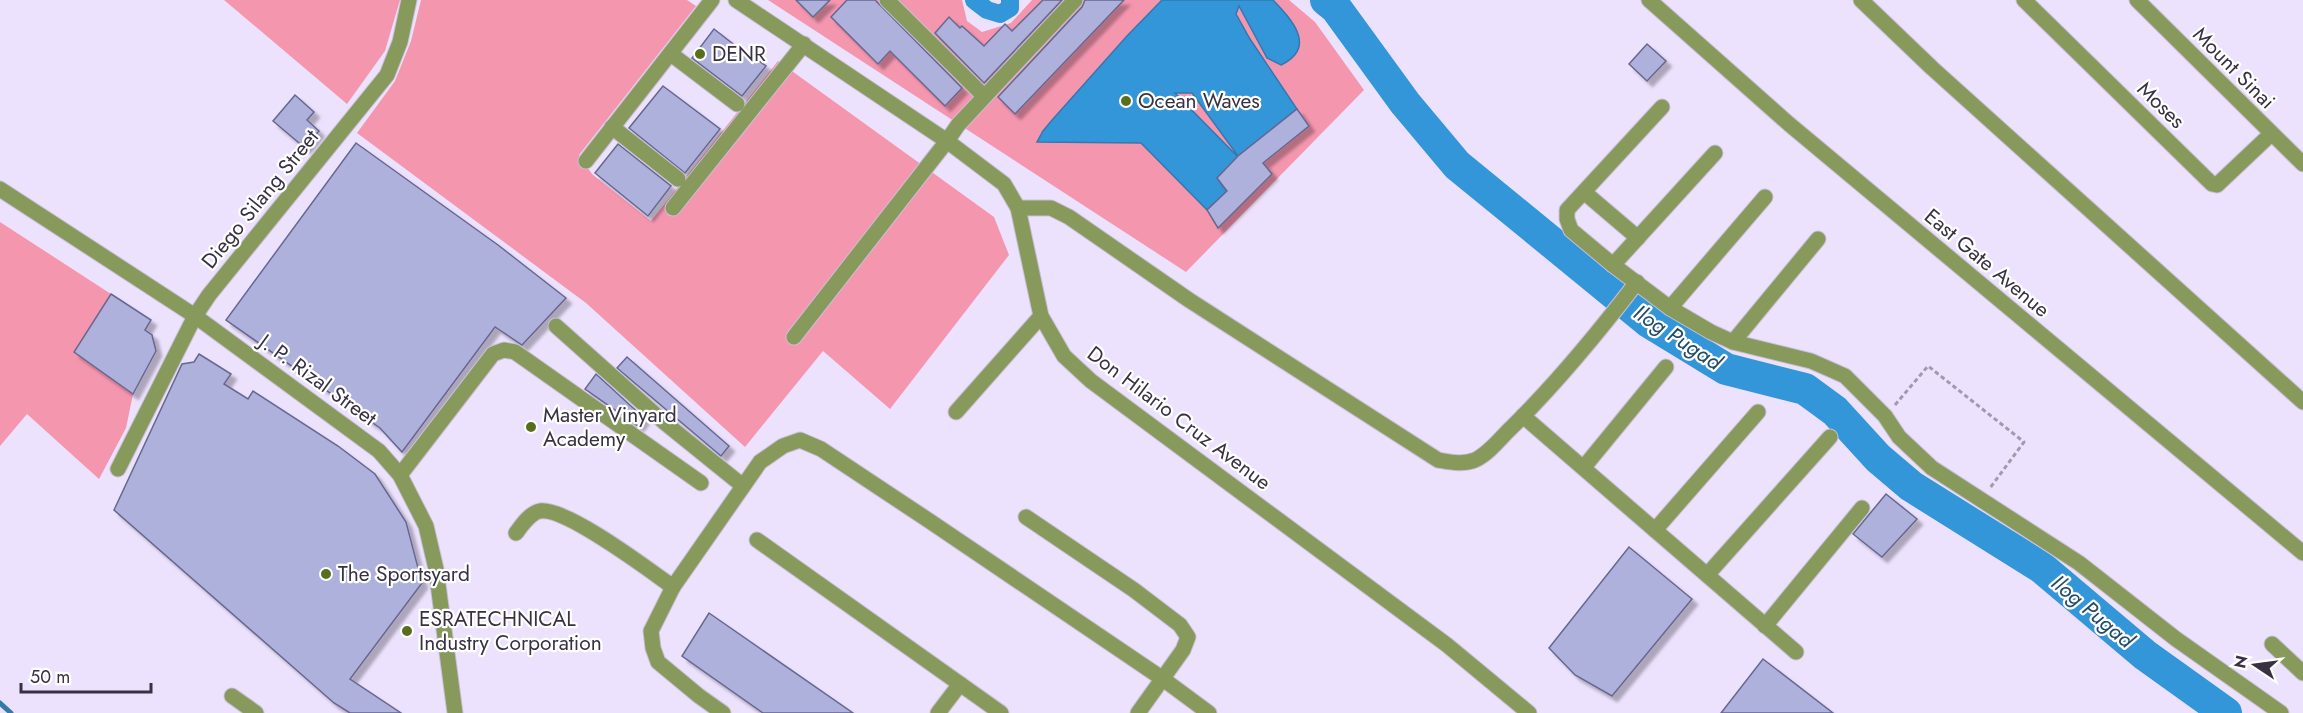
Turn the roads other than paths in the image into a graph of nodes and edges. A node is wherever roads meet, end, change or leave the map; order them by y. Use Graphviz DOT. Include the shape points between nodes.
graph roads {
  1 [pos="409,0"];
  2 [pos="712,0"];
  3 [pos="736,0"];
  4 [pos="887,0"];
  5 [pos="1075,0"];
  6 [pos="1649,0"];
  7 [pos="1861,0"];
  8 [pos="2024,0"];
  9 [pos="2137,0"];
  10 [pos="804,44"];
  11 [pos="671,54"];
  12 [pos="981,99"];
  13 [pos="737,104"];
  14 [pos="1662,107"];
  15 [pos="612,127"];
  16 [pos="2271,134"];
  17 [pos="947,141"];
  18 [pos="1715,153"];
  19 [pos="586,160"];
  20 [pos="2303,164"];
  21 [pos="678,179"];
  22 [pos="0,189"];
  23 [pos="1584,192"];
  24 [pos="1765,197"];
  25 [pos="673,208"];
  26 [pos="1018,208"];
  27 [pos="1638,238"];
  28 [pos="1818,239"];
  29 [pos="1613,265"];
  30 [pos="1637,282"];
  31 [pos="1670,308"];
  32 [pos="195,316"];
  33 [pos="1041,316"];
  34 [pos="556,326"];
  35 [pos="794,337"];
  36 [pos="1732,342"];
  37 [pos="1666,368"];
  38 [pos="2302,399"];
  39 [pos="956,412"];
  40 [pos="1758,412"];
  41 [pos="1523,416"];
  42 [pos="1830,437"];
  43 [pos="1584,467"];
  44 [pos="118,469"];
  45 [pos="400,475"];
  46 [pos="701,483"];
  47 [pos="743,486"];
  48 [pos="1862,508"];
  49 [pos="1026,518"];
  50 [pos="1655,530"];
  51 [pos="516,532"];
  52 [pos="757,540"];
  53 [pos="2303,553"];
  54 [pos="1707,575"];
  55 [pos="673,587"];
  56 [pos="1765,626"];
  57 [pos="2272,644"];
  58 [pos="1796,652"];
  59 [pos="2303,673"];
  60 [pos="1163,679"];
  61 [pos="960,684"];
  62 [pos="232,696"];
  63 [pos="256,713"];
  64 [pos="455,713"];
  65 [pos="723,713"];
  66 [pos="938,713"];
  67 [pos="1001,713"];
  68 [pos="1138,713"];
  69 [pos="1209,713"];
  70 [pos="1529,713"];
  71 [pos="2281,713"];
  1 -- 32 [label="street, Diego Silang Street" via="400,42 387,75"];
  2 -- 11 [label="street"];
  3 -- 10 [label="street, Don Hilario Cruz Avenue"];
  4 -- 12 [label="street"];
  5 -- 12 [label="street"];
  6 -- 53 [label="street, East Gate Avenue" via="1789,124"];
  7 -- 38 [label="street"];
  8 -- 16 [label="street, Moses" via="2212,184 2217,185"];
  9 -- 16 [label="street, Mount Sinai"];
  10 -- 17 [label="street, Don Hilario Cruz Avenue"];
  10 -- 25 [label="street"];
  11 -- 13 [label="street"];
  11 -- 15 [label="street"];
  12 -- 17 [label="street"];
  14 -- 23 [label="street"];
  15 -- 19 [label="street"];
  15 -- 21 [label="street"];
  16 -- 20 [label="street, Mount Sinai"];
  17 -- 26 [label="street, Don Hilario Cruz Avenue" via="1004,184"];
  17 -- 35 [label="street"];
  18 -- 27 [label="street"];
  22 -- 32 [label="street, J. P. Rizal Street"];
  23 -- 27 [label="street"];
  23 -- 29 [label="street" via="1567,210 1571,230"];
  24 -- 31 [label="street"];
  26 -- 33 [label="street, Don Hilario Cruz Avenue"];
  26 -- 41 [label="street" via="1051,208 1069,217 1189,300 1438,460 1473,461"];
  27 -- 29 [label="street"];
  28 -- 36 [label="street"];
  29 -- 30 [label="street"];
  30 -- 31 [label="street"];
  30 -- 41 [label="street"];
  31 -- 36 [label="street"];
  32 -- 44 [label="street, Diego Silang Street"];
  32 -- 45 [label="street, J. P. Rizal Street" via="379,451"];
  33 -- 39 [label="street"];
  33 -- 70 [label="street, Don Hilario Cruz Avenue" via="1064,356 1091,381 1447,645"];
  34 -- 47 [label="street"];
  36 -- 71 [label="street" via="1811,361 1845,376 1932,468 2079,563 2176,639"];
  37 -- 43 [label="street"];
  40 -- 50 [label="street"];
  41 -- 43 [label="street"];
  42 -- 54 [label="street"];
  43 -- 50 [label="street"];
  45 -- 46 [label="street" via="493,354 504,350 515,352"];
  45 -- 64 [label="street, J. P. Rizal Street" via="426,526 436,569"];
  47 -- 55 [label="street"];
  47 -- 60 [label="street" via="760,462 783,446 800,440 811,444"];
  48 -- 56 [label="street"];
  49 -- 60 [label="street" via="1180,625 1188,637"];
  50 -- 54 [label="street"];
  51 -- 55 [label="street" via="538,511 551,511 614,546"];
  52 -- 61 [label="street"];
  54 -- 56 [label="street"];
  55 -- 65 [label="street" via="651,631 658,662"];
  56 -- 58 [label="street"];
  57 -- 59 [label="street"];
  60 -- 68 [label="street"];
  60 -- 69 [label="street"];
  61 -- 66 [label="street"];
  61 -- 67 [label="street"];
  62 -- 63 [label="street"];
}
